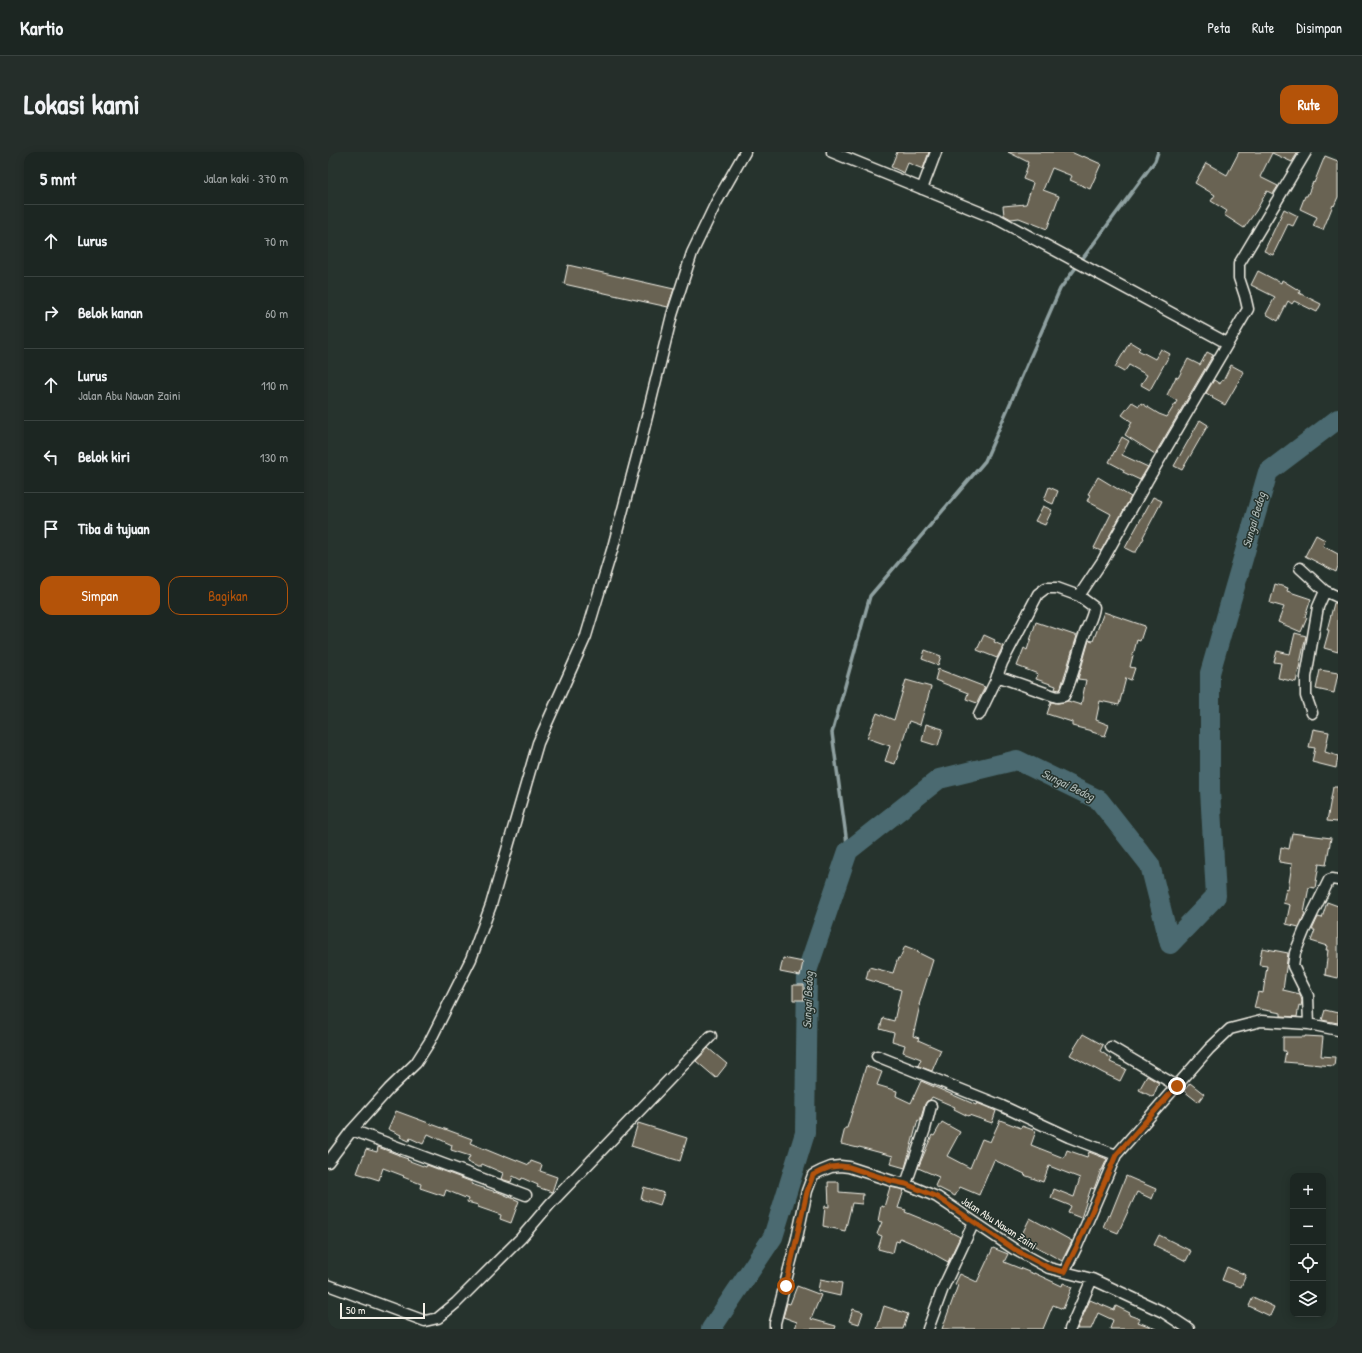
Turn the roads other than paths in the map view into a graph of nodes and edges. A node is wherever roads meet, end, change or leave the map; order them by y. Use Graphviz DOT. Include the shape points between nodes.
graph roads {
  1 [pos="745,152"];
  2 [pos="832,152"];
  3 [pos="936,152"];
  4 [pos="1306,152"];
  5 [pos="922,188"];
  6 [pos="1227,343"];
  7 [pos="1300,568"];
  8 [pos="1325,591"];
  9 [pos="1079,596"];
  10 [pos="1338,597"];
  11 [pos="997,676"];
  12 [pos="1312,713"];
  13 [pos="979,715"];
  14 [pos="1338,880"];
  15 [pos="1309,1024"];
  16 [pos="1338,1030"];
  17 [pos="711,1036"];
  18 [pos="1111,1047"];
  19 [pos="878,1056"];
  20 [pos="1177,1086"];
  21 [pos="931,1106"];
  22 [pos="352,1130"];
  23 [pos="1116,1155"];
  24 [pos="328,1162"];
  25 [pos="906,1184"];
  26 [pos="526,1195"];
  27 [pos="974,1222"];
  28 [pos="1064,1272"];
  29 [pos="1092,1279"];
  30 [pos="328,1285"];
  31 [pos="775,1329"];
  32 [pos="928,1329"];
  33 [pos="1070,1329"];
  34 [pos="1189,1329"];
  1 -- 22 [label="street" via="716,203 692,254 672,315 613,548 586,636 538,744 491,905 471,959 430,1041 416,1063"];
  2 -- 5 [label="street"];
  3 -- 5 [label="street"];
  4 -- 6 [label="street" via="1239,264 1239,278 1248,309"];
  5 -- 6 [label="street" via="999,220"];
  6 -- 9 [label="street" via="1103,560"];
  7 -- 8 [label="street"];
  8 -- 10 [label="street"];
  8 -- 12 [label="street" via="1318,607 1306,677 1306,696"];
  9 -- 11 [label="street" via="1057,588 1046,588 1038,594"];
  9 -- 11 [label="street" via="1094,607 1093,614 1064,696 1057,697"];
  11 -- 13 [label="street"];
  14 -- 15 [label="street" via="1329,880 1295,953 1293,966 1308,996"];
  15 -- 16 [label="street"];
  15 -- 20 [label="street" via="1261,1021 1230,1029"];
  17 -- 30 [label="street" via="521,1238 438,1318 425,1321"];
  18 -- 20 [label="street"];
  19 -- 23 [label="street"];
  20 -- 23 [label="street"];
  21 -- 25 [label="street"];
  22 -- 24 [label="street"];
  22 -- 26 [label="street"];
  23 -- 28 [label="street"];
  25 -- 27 [label="street, Jalan Abu Nawan Zaini" via="937,1197"];
  25 -- 31 [label="street, Jalan Abu Nawan Zaini" via="840,1166 813,1175"];
  27 -- 28 [label="street, Jalan Abu Nawan Zaini" via="1014,1249 1049,1268"];
  27 -- 32 [label="street" via="943,1288"];
  28 -- 29 [label="street, Jalan Abu Nawan Zaini"];
  29 -- 33 [label="street"];
  29 -- 34 [label="street, Jalan Abu Nawan Zaini" via="1163,1312"];
}
